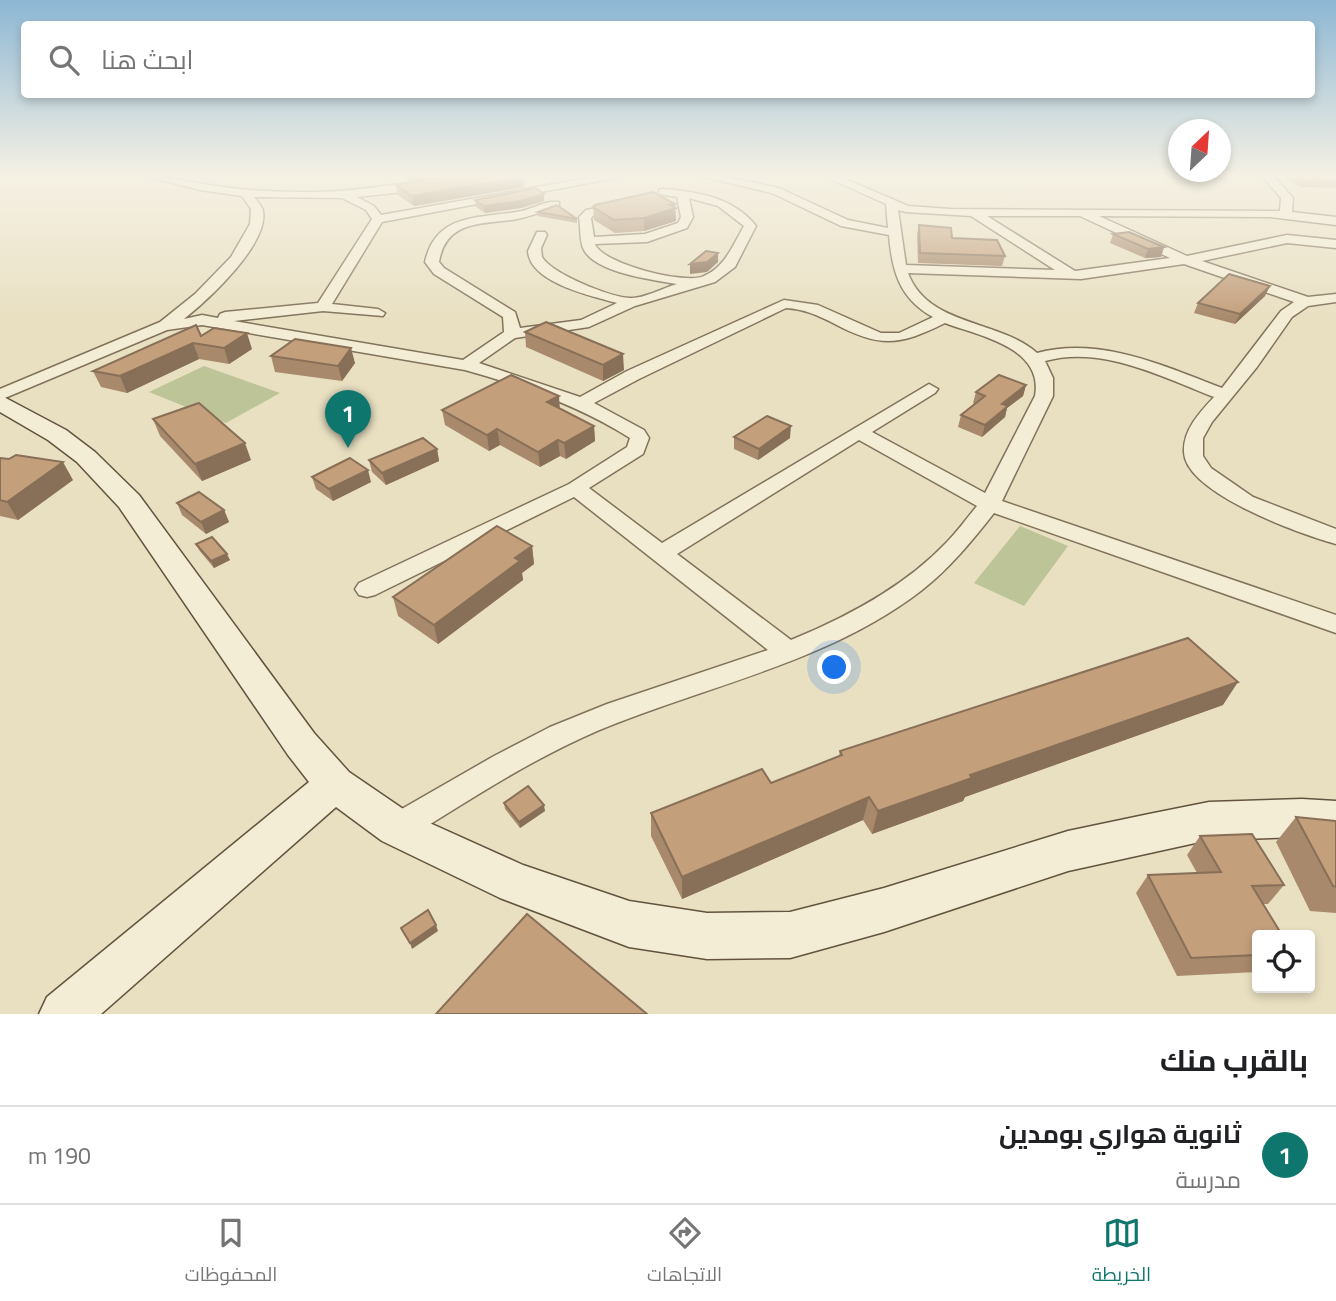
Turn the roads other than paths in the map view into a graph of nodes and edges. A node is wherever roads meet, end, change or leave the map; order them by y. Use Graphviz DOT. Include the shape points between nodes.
graph roads {
  1 [pos="257,224"];
  2 [pos="376,224"];
  3 [pos="469,224"];
  4 [pos="586,224"];
  5 [pos="683,224"];
  6 [pos="749,224"];
  7 [pos="852,224"];
  8 [pos="894,224"];
  9 [pos="992,224"];
  10 [pos="1108,224"];
  11 [pos="896,233"];
  12 [pos="541,236"];
  13 [pos="589,241"];
  14 [pos="1336,244"];
  15 [pos="1185,260"];
  16 [pos="901,268"];
  17 [pos="1072,275"];
  18 [pos="696,284"];
  19 [pos="1336,298"];
  20 [pos="1306,301"];
  21 [pos="630,303"];
  22 [pos="323,307"];
  23 [pos="378,313"];
  24 [pos="946,317"];
  25 [pos="202,320"];
  26 [pos="168,326"];
  27 [pos="511,334"];
  28 [pos="1034,359"];
  29 [pos="466,365"];
  30 [pos="929,389"];
  31 [pos="0,395"];
  32 [pos="1226,395"];
  33 [pos="0,402"];
  34 [pos="580,404"];
  35 [pos="859,433"];
  36 [pos="576,488"];
  37 [pos="990,504"];
  38 [pos="1336,537"];
  39 [pos="661,554"];
  40 [pos="367,589"];
  41 [pos="1336,624"];
  42 [pos="789,652"];
  43 [pos="335,784"];
  44 [pos="1336,820"];
  45 [pos="397,828"];
  46 [pos="64,1014"];
  1 -- 26 [label="street" via="229,265"];
  2 -- 22 [label="street"];
  3 -- 27 [label="street" via="441,236 432,261 439,271 510,315"];
  4 -- 13 [label="street"];
  5 -- 13 [label="street" via="647,238"];
  6 -- 18 [label="street" via="730,264"];
  7 -- 11 [label="street"];
  8 -- 11 [label="street"];
  9 -- 17 [label="street"];
  10 -- 15 [label="street"];
  11 -- 16 [label="street"];
  12 -- 21 [label="street" via="535,257 546,270"];
  13 -- 18 [label="street" via="591,252 605,262"];
  14 -- 15 [label="street" via="1287,239"];
  15 -- 17 [label="street"];
  15 -- 20 [label="street"];
  16 -- 17 [label="street"];
  16 -- 24 [label="street" via="917,301"];
  18 -- 21 [label="street"];
  19 -- 20 [label="street"];
  20 -- 32 [label="street" via="1286,314"];
  21 -- 27 [label="street" via="584,324"];
  22 -- 23 [label="street"];
  22 -- 25 [label="street"];
  24 -- 28 [label="street" via="1007,342"];
  24 -- 34 [label="street" via="891,338 803,305 785,304"];
  25 -- 26 [label="street"];
  25 -- 29 [label="street"];
  26 -- 31 [label="street"];
  27 -- 29 [label="street"];
  28 -- 32 [label="street" via="1068,350 1092,352"];
  28 -- 37 [label="street" via="1041,366 1046,389"];
  29 -- 34 [label="street"];
  30 -- 35 [label="street"];
  32 -- 38 [label="street" via="1193,440 1192,454 1198,467 1241,498"];
  33 -- 43 [label="street" via="86,457 129,501 301,744"];
  34 -- 36 [label="street" via="640,438 627,458"];
  35 -- 37 [label="street"];
  35 -- 39 [label="street"];
  36 -- 39 [label="street"];
  36 -- 40 [label="street"];
  37 -- 41 [label="street"];
  37 -- 42 [label="street" via="914,585 866,617"];
  39 -- 42 [label="street"];
  42 -- 45 [label="street" via="615,712 545,743"];
  43 -- 45 [label="street"];
  43 -- 46 [label="street"];
  44 -- 45 [label="street" via="1209,821 1068,851 790,935 707,936 617,919 515,883"];
}
